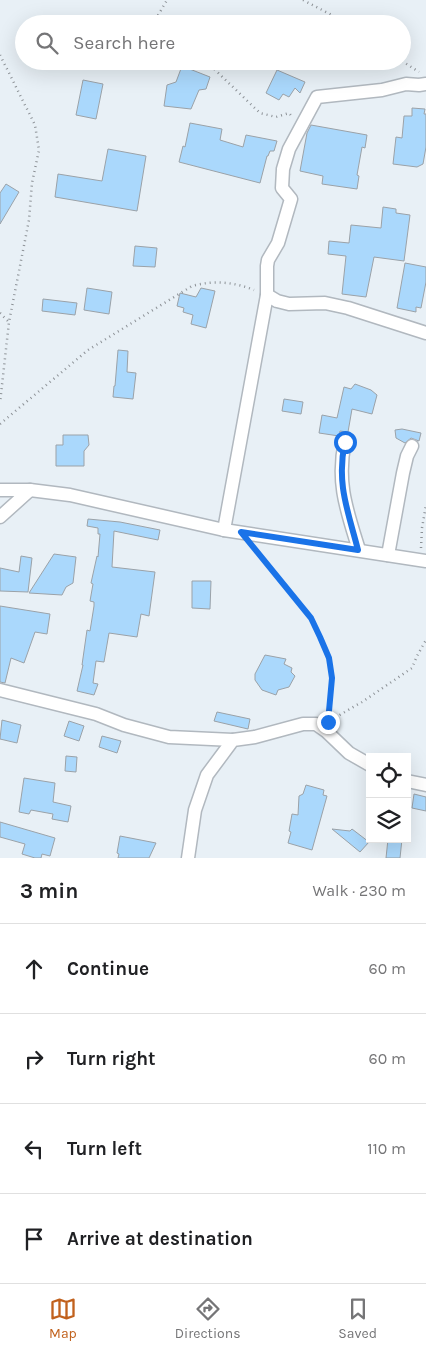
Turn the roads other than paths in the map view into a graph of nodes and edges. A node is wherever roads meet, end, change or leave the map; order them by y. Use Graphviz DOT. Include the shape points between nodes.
graph roads {
  1 [pos="426,84"];
  2 [pos="268,295"];
  3 [pos="426,333"];
  4 [pos="345,442"];
  5 [pos="412,446"];
  6 [pos="0,490"];
  7 [pos="30,490"];
  8 [pos="0,517"];
  9 [pos="224,530"];
  10 [pos="358,550"];
  11 [pos="388,555"];
  12 [pos="423,560"];
  13 [pos="0,690"];
  14 [pos="232,740"];
  15 [pos="366,763"];
  16 [pos="411,782"];
  17 [pos="426,785"];
  18 [pos="188,858"];
  1 -- 2 [label="street" via="317,96 288,149 283,169 282,188 291,199 280,239 267,266"];
  2 -- 3 [label="street" via="289,304 325,303 348,308"];
  2 -- 9 [label="street"];
  4 -- 10 [label="street" via="340,474"];
  5 -- 11 [label="street" via="403,473"];
  6 -- 7 [label="street"];
  7 -- 8 [label="street"];
  7 -- 9 [label="street" via="70,495"];
  9 -- 10 [label="street"];
  10 -- 11 [label="street"];
  11 -- 12 [label="street"];
  13 -- 14 [label="street" via="96,714 169,737"];
  14 -- 15 [label="street" via="316,724 349,753"];
  14 -- 18 [label="street" via="207,775 195,810"];
  16 -- 17 [label="street"];
}
